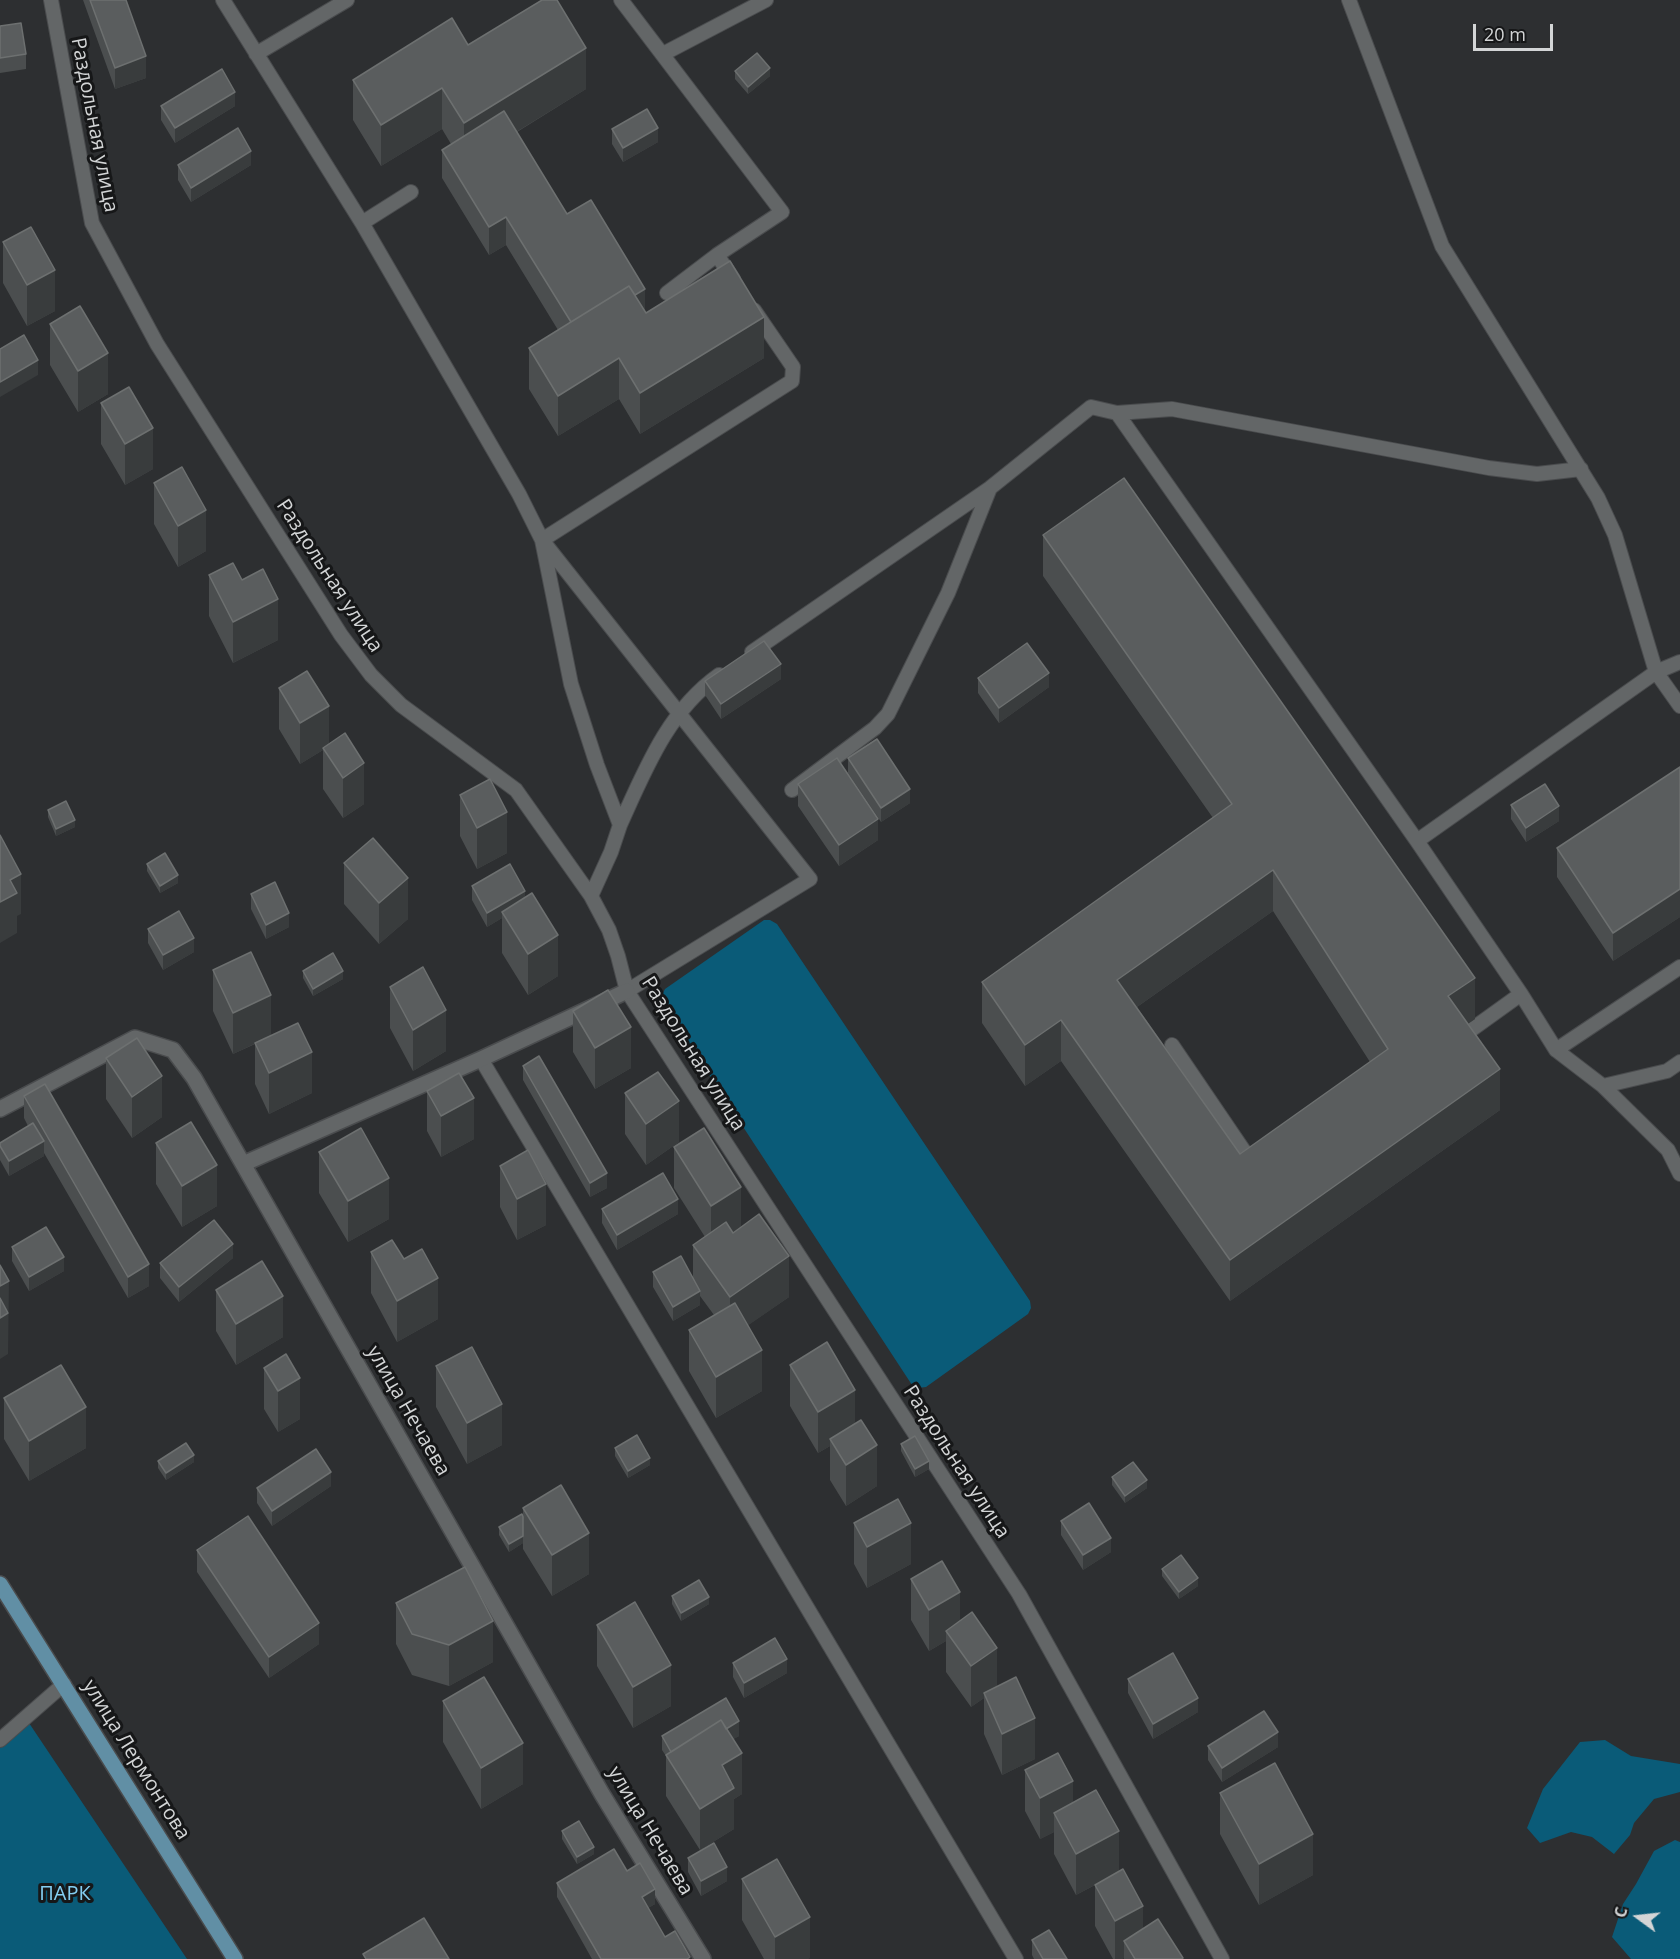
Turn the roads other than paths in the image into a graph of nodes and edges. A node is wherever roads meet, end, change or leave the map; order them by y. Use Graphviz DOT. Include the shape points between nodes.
graph roads {
  1 [pos="51,0"];
  2 [pos="223,0"];
  3 [pos="347,0"];
  4 [pos="621,0"];
  5 [pos="766,0"];
  6 [pos="1349,0"];
  7 [pos="256,54"];
  8 [pos="663,54"];
  9 [pos="411,192"];
  10 [pos="362,223"];
  11 [pos="717,255"];
  12 [pos="667,293"];
  13 [pos="1118,413"];
  14 [pos="1581,469"];
  15 [pos="990,488"];
  16 [pos="542,540"];
  17 [pos="1680,656"];
  18 [pos="1680,662"];
  19 [pos="1656,672"];
  20 [pos="1680,706"];
  21 [pos="679,712"];
  22 [pos="792,790"];
  23 [pos="620,825"];
  24 [pos="1417,842"];
  25 [pos="591,896"];
  26 [pos="1680,967"];
  27 [pos="627,991"];
  28 [pos="1521,993"];
  29 [pos="1453,1043"];
  30 [pos="1172,1045"];
  31 [pos="1556,1050"];
  32 [pos="481,1059"];
  33 [pos="1680,1062"];
  34 [pos="1603,1086"];
  35 [pos="0,1109"];
  36 [pos="1268,1163"];
  37 [pos="243,1164"];
  38 [pos="1680,1174"];
  39 [pos="0,1584"];
  40 [pos="64,1684"];
  41 [pos="0,1740"];
  42 [pos="235,1959"];
  43 [pos="703,1959"];
  44 [pos="1016,1959"];
  45 [pos="1222,1959"];
  1 -- 25 [label="lane, Раздольная улица" via="92,223 157,344 365,667 401,705 516,790"];
  2 -- 7 [label="lane"];
  3 -- 7 [label="lane"];
  4 -- 8 [label="lane"];
  5 -- 8 [label="lane"];
  6 -- 14 [label="lane" via="1442,246"];
  7 -- 10 [label="lane"];
  8 -- 11 [label="lane" via="782,213"];
  9 -- 10 [label="lane"];
  10 -- 16 [label="lane"];
  11 -- 12 [label="lane"];
  11 -- 16 [label="lane" via="793,367 792,381"];
  13 -- 14 [label="lane" via="1172,409 1489,468 1537,474"];
  13 -- 15 [label="lane" via="1091,407"];
  13 -- 24 [label="lane"];
  14 -- 19 [label="lane" via="1616,535"];
  15 -- 21 [label="lane" via="713,679"];
  15 -- 22 [label="lane" via="948,593 888,714"];
  16 -- 21 [label="lane"];
  16 -- 23 [label="lane" via="571,684"];
  17 -- 19 [label="lane"];
  18 -- 19 [label="lane"];
  19 -- 20 [label="lane"];
  19 -- 24 [label="lane"];
  21 -- 23 [label="lane" via="647,764"];
  21 -- 27 [label="lane" via="810,879"];
  23 -- 25 [label="lane"];
  24 -- 28 [label="lane"];
  25 -- 27 [label="lane, Раздольная улица" via="609,930"];
  26 -- 31 [label="lane"];
  27 -- 32 [label="street"];
  27 -- 45 [label="lane, Раздольная улица" via="1019,1594"];
  28 -- 29 [label="lane"];
  28 -- 31 [label="lane"];
  30 -- 36 [label="lane" via="1244,1151 1261,1163"];
  31 -- 34 [label="lane"];
  32 -- 37 [label="street"];
  32 -- 44 [label="lane"];
  33 -- 34 [label="lane" via="1667,1071"];
  34 -- 38 [label="lane" via="1668,1150"];
  35 -- 37 [label="street, улица Нечаева" via="135,1038 173,1050 194,1078"];
  37 -- 43 [label="street, улица Нечаева" via="596,1784"];
  39 -- 40 [label="main road, улица Лермонтова"];
  40 -- 41 [label="lane"];
  40 -- 42 [label="main road, улица Лермонтова"];
}
